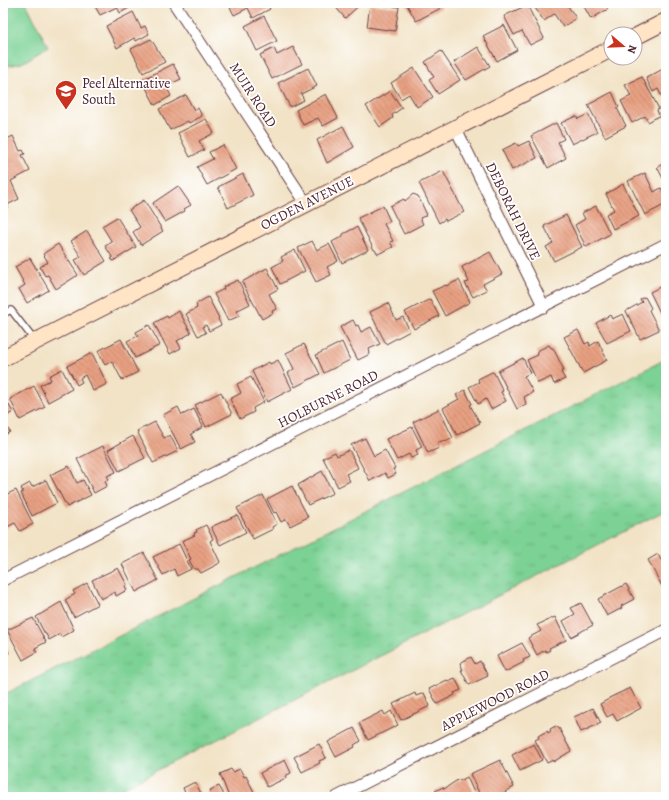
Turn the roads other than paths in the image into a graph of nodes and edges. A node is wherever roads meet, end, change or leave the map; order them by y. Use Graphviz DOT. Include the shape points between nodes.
graph roads {
  1 [pos="174,3"];
  2 [pos="666,21"];
  3 [pos="643,33"];
  4 [pos="603,54"];
  5 [pos="456,129"];
  6 [pos="306,203"];
  7 [pos="666,244"];
  8 [pos="544,307"];
  9 [pos="3,314"];
  10 [pos="35,341"];
  11 [pos="3,358"];
  12 [pos="3,580"];
  13 [pos="666,630"];
  14 [pos="337,797"];
  1 -- 6 [label="street, MUIR ROAD"];
  2 -- 3 [label="street"];
  4 -- 5 [label="street, OGDEN AVENUE"];
  5 -- 6 [label="street, OGDEN AVENUE"];
  5 -- 8 [label="street, DEBORAH DRIVE"];
  6 -- 10 [label="street, OGDEN AVENUE"];
  7 -- 8 [label="street, HOLBURNE ROAD"];
  8 -- 12 [label="street, HOLBURNE ROAD"];
  9 -- 10 [label="lane" via="11,310"];
  10 -- 11 [label="street, OGDEN AVENUE"];
  13 -- 14 [label="street, APPLEWOOD ROAD"];
}
